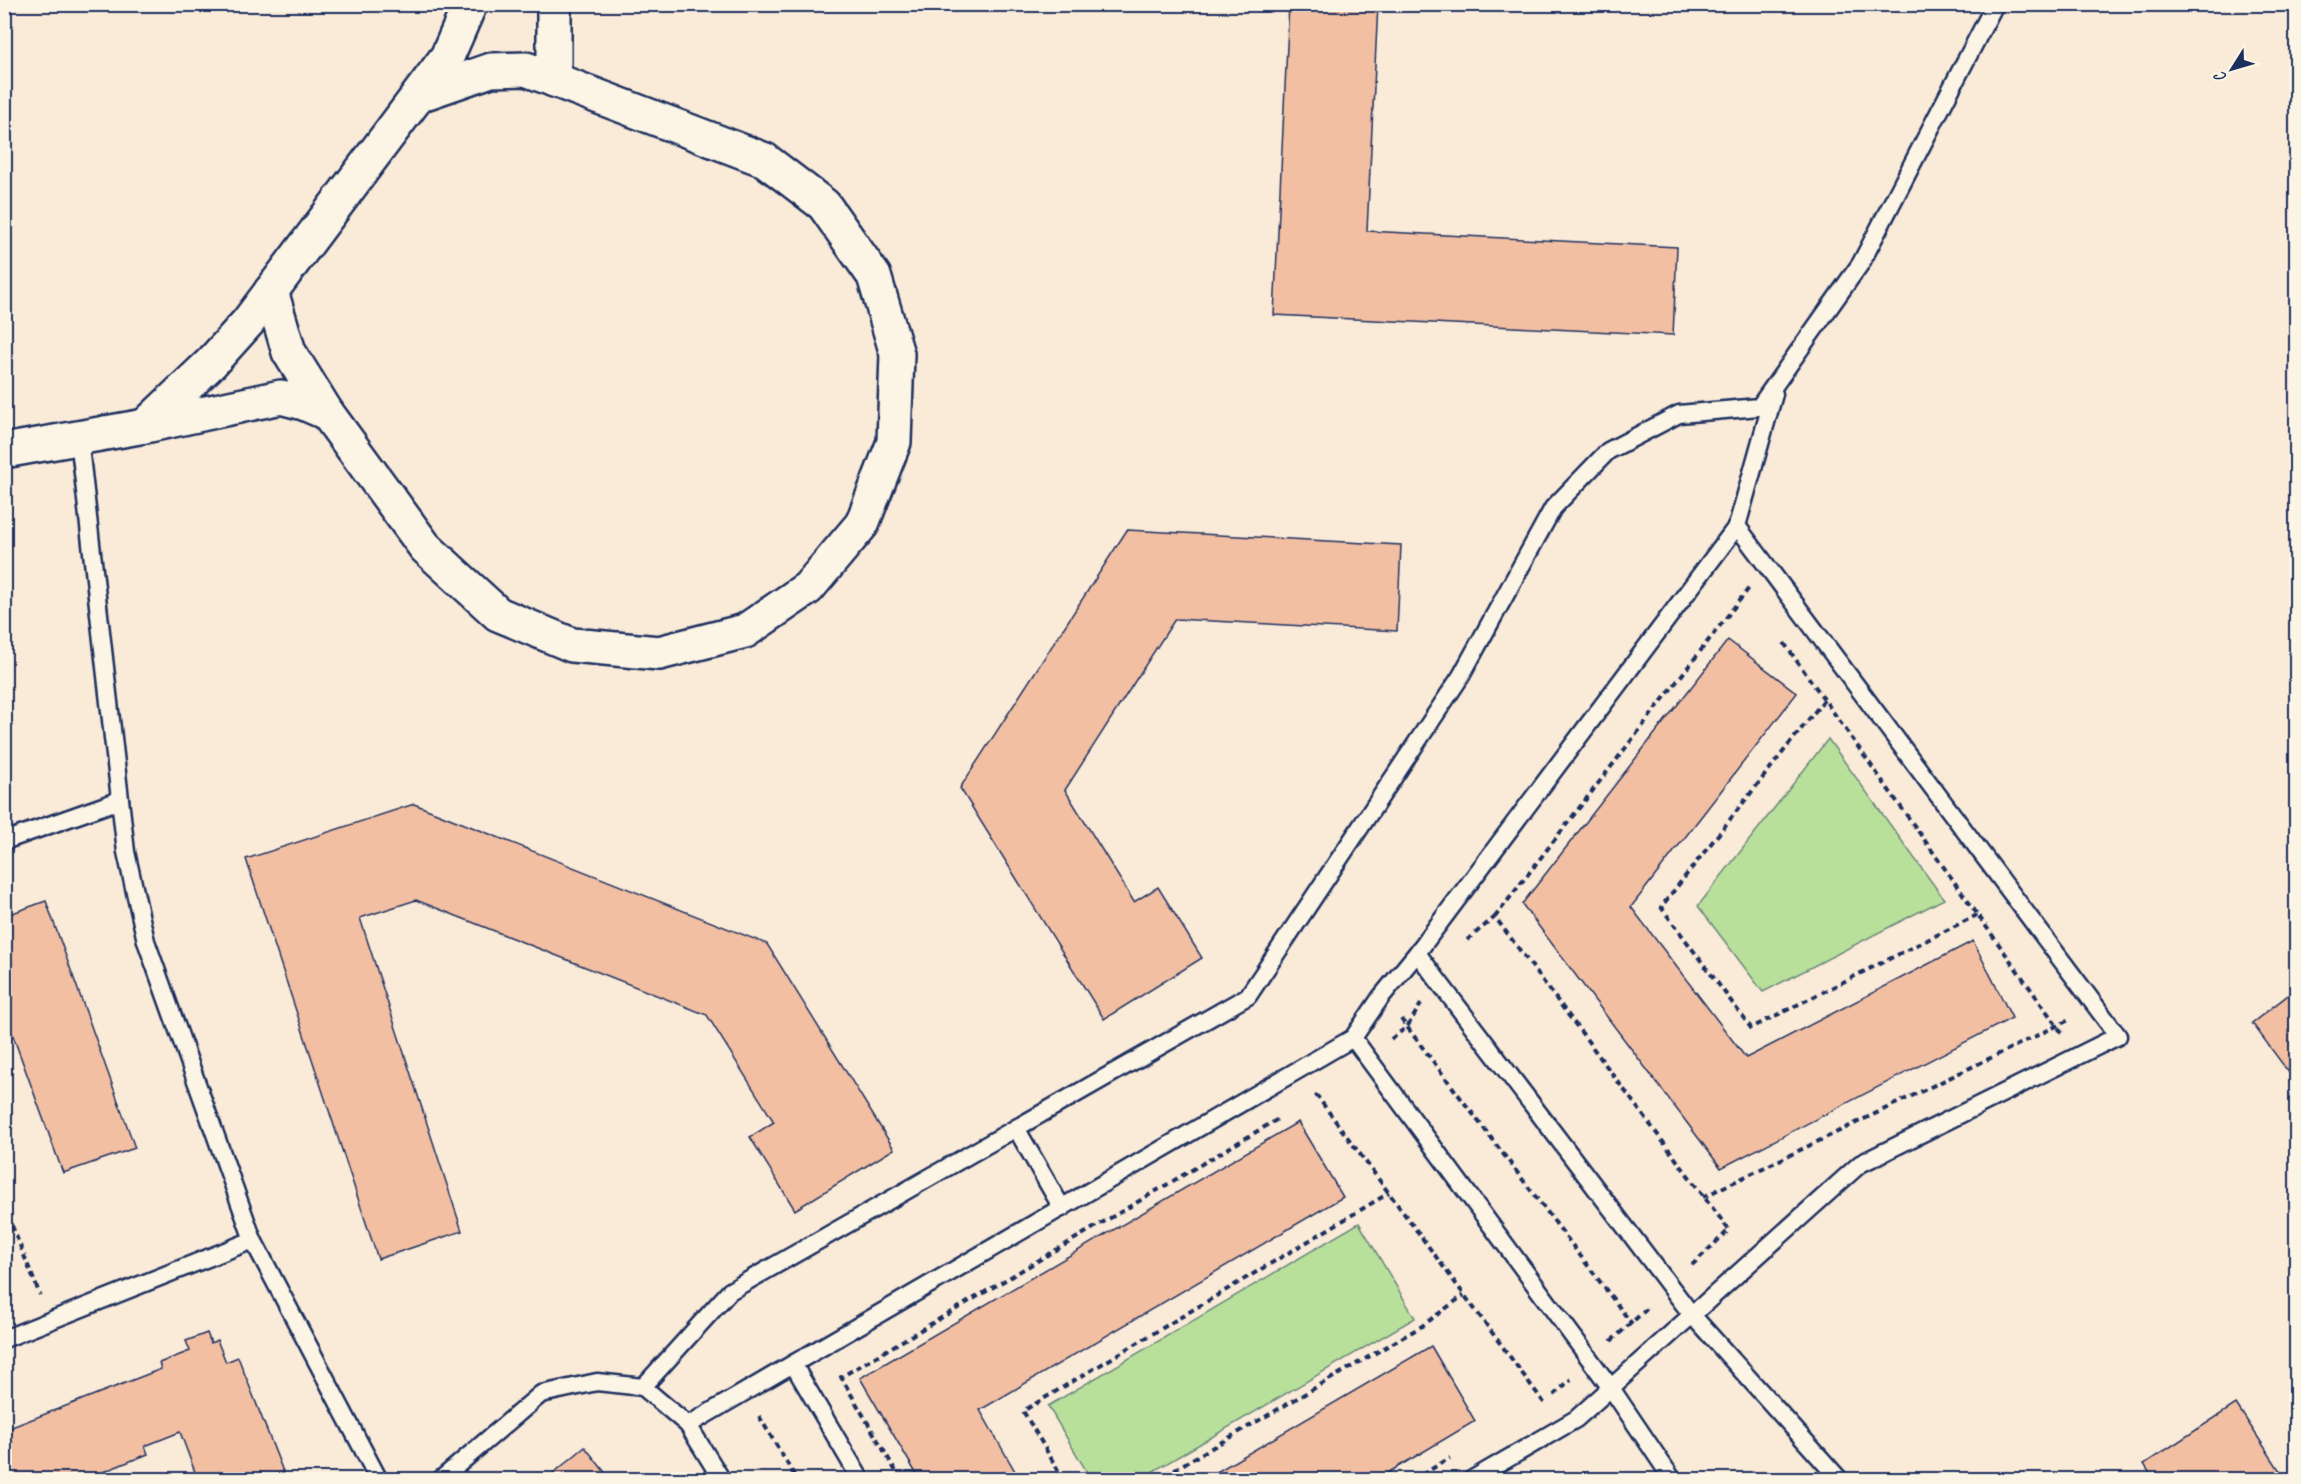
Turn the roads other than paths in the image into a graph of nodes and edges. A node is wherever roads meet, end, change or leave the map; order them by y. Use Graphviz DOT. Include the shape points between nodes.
graph roads {
  1 [pos="470,4"];
  2 [pos="554,4"];
  3 [pos="1995,4"];
  4 [pos="554,80"];
  5 [pos="419,95"];
  6 [pos="271,291"];
  7 [pos="1777,381"];
  8 [pos="327,413"];
  9 [pos="145,426"];
  10 [pos="79,438"];
  11 [pos="4,451"];
  12 [pos="1737,526"];
  13 [pos="120,800"];
  14 [pos="4,841"];
  15 [pos="1417,953"];
  16 [pos="1353,1038"];
  17 [pos="1016,1128"];
  18 [pos="1062,1208"];
  19 [pos="253,1240"];
  20 [pos="1692,1315"];
  21 [pos="4,1339"];
  22 [pos="793,1364"];
  23 [pos="643,1387"];
  24 [pos="1611,1388"];
  25 [pos="688,1425"];
  26 [pos="379,1479"];
  27 [pos="440,1479"];
  28 [pos="722,1479"];
  29 [pos="861,1479"];
  30 [pos="1471,1479"];
  31 [pos="1673,1479"];
  32 [pos="1840,1479"];
  1 -- 5 [label="street" via="447,57"];
  2 -- 4 [label="street"];
  3 -- 7 [label="lane" via="1862,263"];
  4 -- 5 [label="street" via="526,69 491,70"];
  4 -- 8 [label="street" via="765,160 824,205 874,276 897,354 894,442 862,524 808,588 745,630 660,653 572,645 498,614 425,547"];
  5 -- 6 [label="street"];
  6 -- 8 [label="street" via="289,352"];
  6 -- 9 [label="street" via="212,362"];
  7 -- 12 [label="lane"];
  7 -- 17 [label="lane" via="1759,407 1679,414 1608,451 1553,508 1461,676 1248,996"];
  8 -- 9 [label="street" via="281,397"];
  9 -- 10 [label="street"];
  10 -- 11 [label="street"];
  10 -- 13 [label="lane"];
  12 -- 15 [label="lane"];
  12 -- 20 [label="lane" via="2118,1036 1860,1164"];
  13 -- 14 [label="lane"];
  13 -- 19 [label="lane" via="126,852 146,940"];
  15 -- 16 [label="lane"];
  15 -- 20 [label="lane"];
  16 -- 18 [label="lane"];
  16 -- 24 [label="lane"];
  17 -- 18 [label="lane"];
  17 -- 23 [label="lane" via="730,1291"];
  18 -- 22 [label="lane"];
  19 -- 21 [label="lane"];
  19 -- 26 [label="lane"];
  20 -- 24 [label="lane"];
  20 -- 32 [label="lane"];
  22 -- 25 [label="lane"];
  22 -- 29 [label="lane"];
  23 -- 25 [label="lane"];
  23 -- 27 [label="lane" via="597,1382 541,1394"];
  24 -- 30 [label="lane" via="1576,1419"];
  24 -- 31 [label="lane"];
  25 -- 28 [label="lane"];
}
